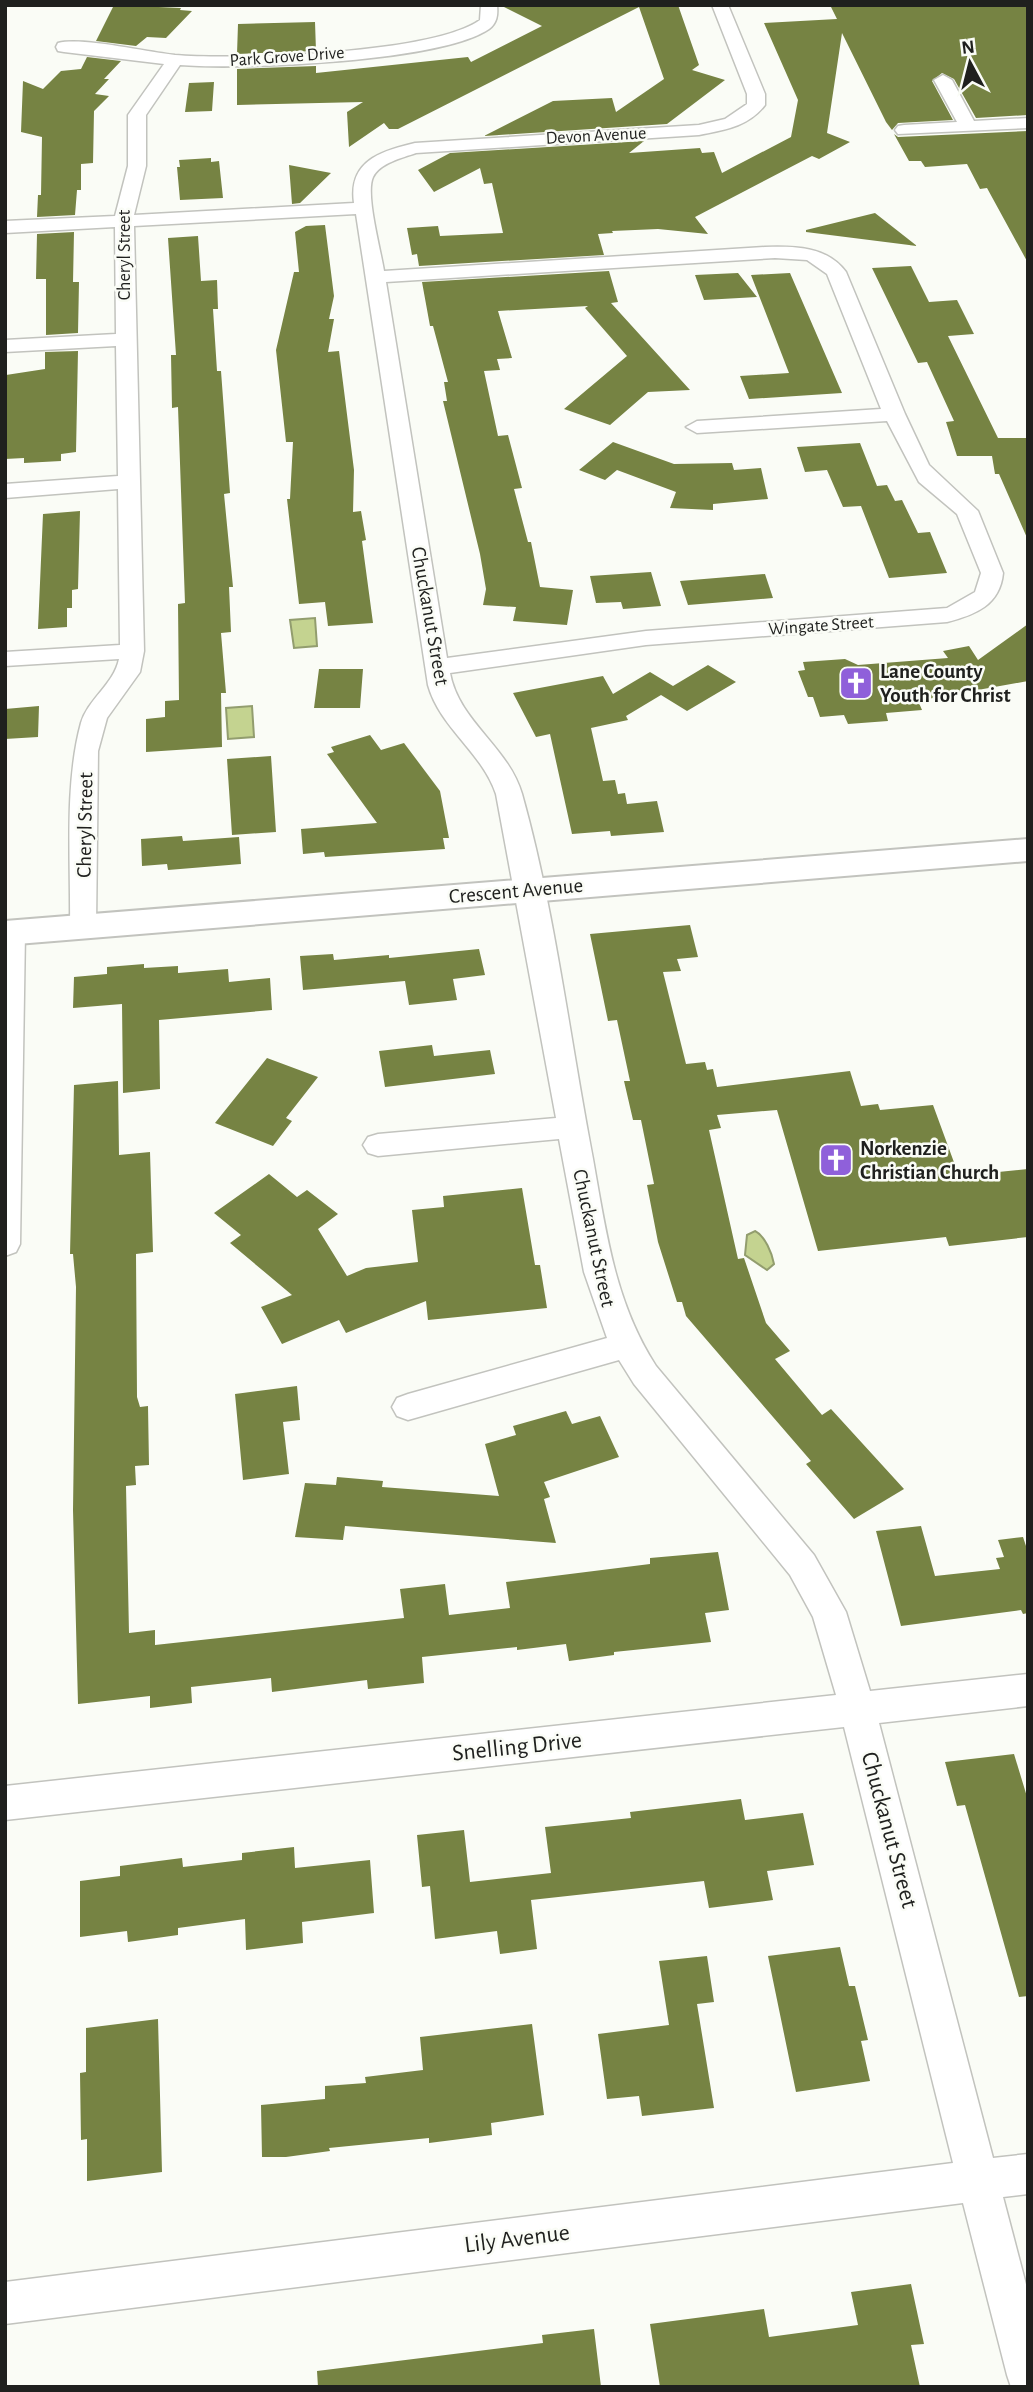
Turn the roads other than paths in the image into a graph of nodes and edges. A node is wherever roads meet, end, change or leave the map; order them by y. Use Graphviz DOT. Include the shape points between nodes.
graph roads {
  1 [pos="489,5"];
  2 [pos="720,5"];
  3 [pos="64,47"];
  4 [pos="175,60"];
  5 [pos="943,80"];
  6 [pos="1028,123"];
  7 [pos="968,126"];
  8 [pos="904,130"];
  9 [pos="364,208"];
  10 [pos="123,220"];
  11 [pos="5,227"];
  12 [pos="376,277"];
  13 [pos="126,339"];
  14 [pos="5,346"];
  15 [pos="894,414"];
  16 [pos="697,427"];
  17 [pos="130,482"];
  18 [pos="5,491"];
  19 [pos="132,651"];
  20 [pos="5,659"];
  21 [pos="437,667"];
  22 [pos="1028,850"];
  23 [pos="530,890"];
  24 [pos="83,927"];
  25 [pos="8,933"];
  26 [pos="572,1127"];
  27 [pos="378,1146"];
  28 [pos="5,1244"];
  29 [pos="624,1346"];
  30 [pos="408,1407"];
  31 [pos="1028,1690"];
  32 [pos="858,1710"];
  33 [pos="5,1803"];
  34 [pos="1028,2174"];
  35 [pos="979,2180"];
  36 [pos="5,2303"];
  37 [pos="1028,2375"];
  1 -- 4 [label="street, Park Grove Drive" via="490,16 483,26 440,42 281,61"];
  2 -- 9 [label="street, Devon Avenue" via="756,94 755,105 740,119 699,130 415,148 386,158 365,174 361,188"];
  3 -- 4 [label="street, Park Grove Drive"];
  4 -- 10 [label="street, Cheryl Street" via="137,115 137,166"];
  5 -- 7 [label="street"];
  6 -- 7 [label="street"];
  7 -- 8 [label="street"];
  9 -- 10 [label="street"];
  9 -- 12 [label="street, Chuckanut Street"];
  10 -- 11 [label="street"];
  10 -- 13 [label="street, Cheryl Street"];
  12 -- 15 [label="street, Wingate Street" via="765,253 811,256 836,272"];
  12 -- 21 [label="street, Chuckanut Street"];
  13 -- 14 [label="street"];
  13 -- 17 [label="street, Cheryl Street"];
  15 -- 16 [label="street"];
  15 -- 21 [label="street, Wingate Street" via="924,474 967,511 991,565 992,583 974,606 930,618 646,638"];
  17 -- 18 [label="street"];
  17 -- 19 [label="street, Cheryl Street"];
  19 -- 20 [label="street"];
  19 -- 24 [label="street, Cheryl Street" via="128,672 95,717 86,751"];
  21 -- 23 [label="street, Chuckanut Street" via="447,702 503,776"];
  22 -- 23 [label="street, Crescent Avenue"];
  23 -- 24 [label="street, Crescent Avenue"];
  23 -- 26 [label="street, Chuckanut Street"];
  24 -- 25 [label="street, Crescent Avenue"];
  25 -- 28 [label="street"];
  26 -- 27 [label="street"];
  26 -- 29 [label="street, Chuckanut Street" via="604,1295"];
  29 -- 30 [label="street"];
  29 -- 32 [label="street, Chuckanut Street" via="813,1581 836,1631"];
  31 -- 32 [label="street, Snelling Drive"];
  32 -- 33 [label="street, Snelling Drive"];
  32 -- 35 [label="street, Chuckanut Street"];
  34 -- 35 [label="street, Lily Avenue"];
  35 -- 36 [label="street, Lily Avenue"];
  35 -- 37 [label="street, Chuckanut Street"];
}
